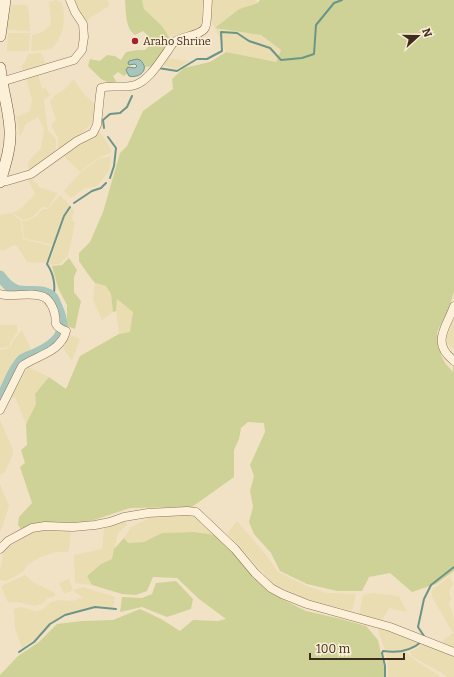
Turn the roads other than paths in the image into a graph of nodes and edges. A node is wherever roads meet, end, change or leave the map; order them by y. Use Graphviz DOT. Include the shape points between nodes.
graph roads {
  1 [pos="5,0"];
  2 [pos="70,0"];
  3 [pos="208,0"];
  4 [pos="0,36"];
  5 [pos="0,68"];
  6 [pos="1,82"];
  7 [pos="0,182"];
  8 [pos="0,294"];
  9 [pos="454,306"];
  10 [pos="454,361"];
  11 [pos="0,410"];
  12 [pos="0,549"];
  13 [pos="454,652"];
  1 -- 4 [label="main road"];
  2 -- 6 [label="street" via="74,12 83,24 84,37 82,50 74,60"];
  3 -- 7 [label="street" via="205,27 201,32 174,43 142,82 129,87 101,88 97,125 93,133 77,141 31,174"];
  5 -- 6 [label="main road"];
  6 -- 7 [label="main road" via="10,130 9,146"];
  8 -- 11 [label="street" via="43,296 52,306 56,324 66,332 54,349 22,366"];
  9 -- 10 [label="street" via="442,335 442,342 444,350"];
  12 -- 13 [label="street" via="8,541 32,528 95,525 148,513 196,512 235,549 255,573 271,588 282,594 307,604 390,627"];
}
